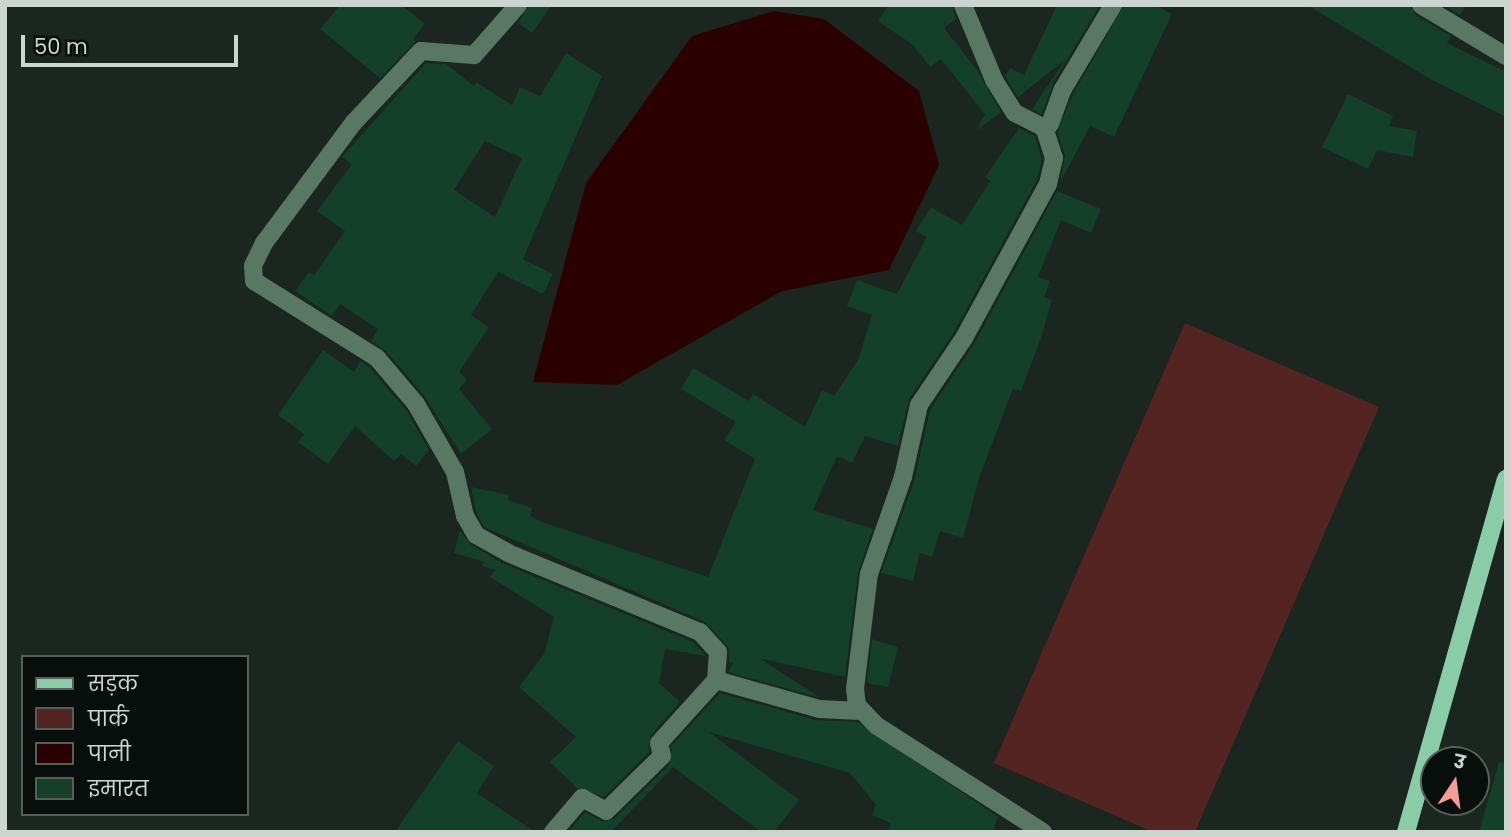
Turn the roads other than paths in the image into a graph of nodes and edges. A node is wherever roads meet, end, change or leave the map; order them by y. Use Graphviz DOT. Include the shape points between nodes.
graph roads {
  1 [pos="518,5"];
  2 [pos="962,5"];
  3 [pos="1113,5"];
  4 [pos="1421,5"];
  5 [pos="1506,56"];
  6 [pos="1044,128"];
  7 [pos="1506,479"];
  8 [pos="716,680"];
  9 [pos="861,711"];
  10 [pos="553,832"];
  11 [pos="1043,832"];
  12 [pos="1406,832"];
  1 -- 8 [label="street" via="474,55 421,51 354,122 264,243 253,266 254,281 377,358 416,404 455,472 465,516 476,534 508,554 700,632 718,652"];
  2 -- 6 [label="street" via="994,80 1015,113"];
  3 -- 6 [label="street"];
  4 -- 5 [label="street"];
  6 -- 9 [label="street" via="1054,158 1048,184 971,327 919,405 903,477 869,574 855,689"];
  7 -- 12 [label="main road"];
  8 -- 9 [label="street" via="819,709"];
  8 -- 10 [label="street" via="659,743 662,756 606,811 582,798"];
  9 -- 11 [label="street"];
}
